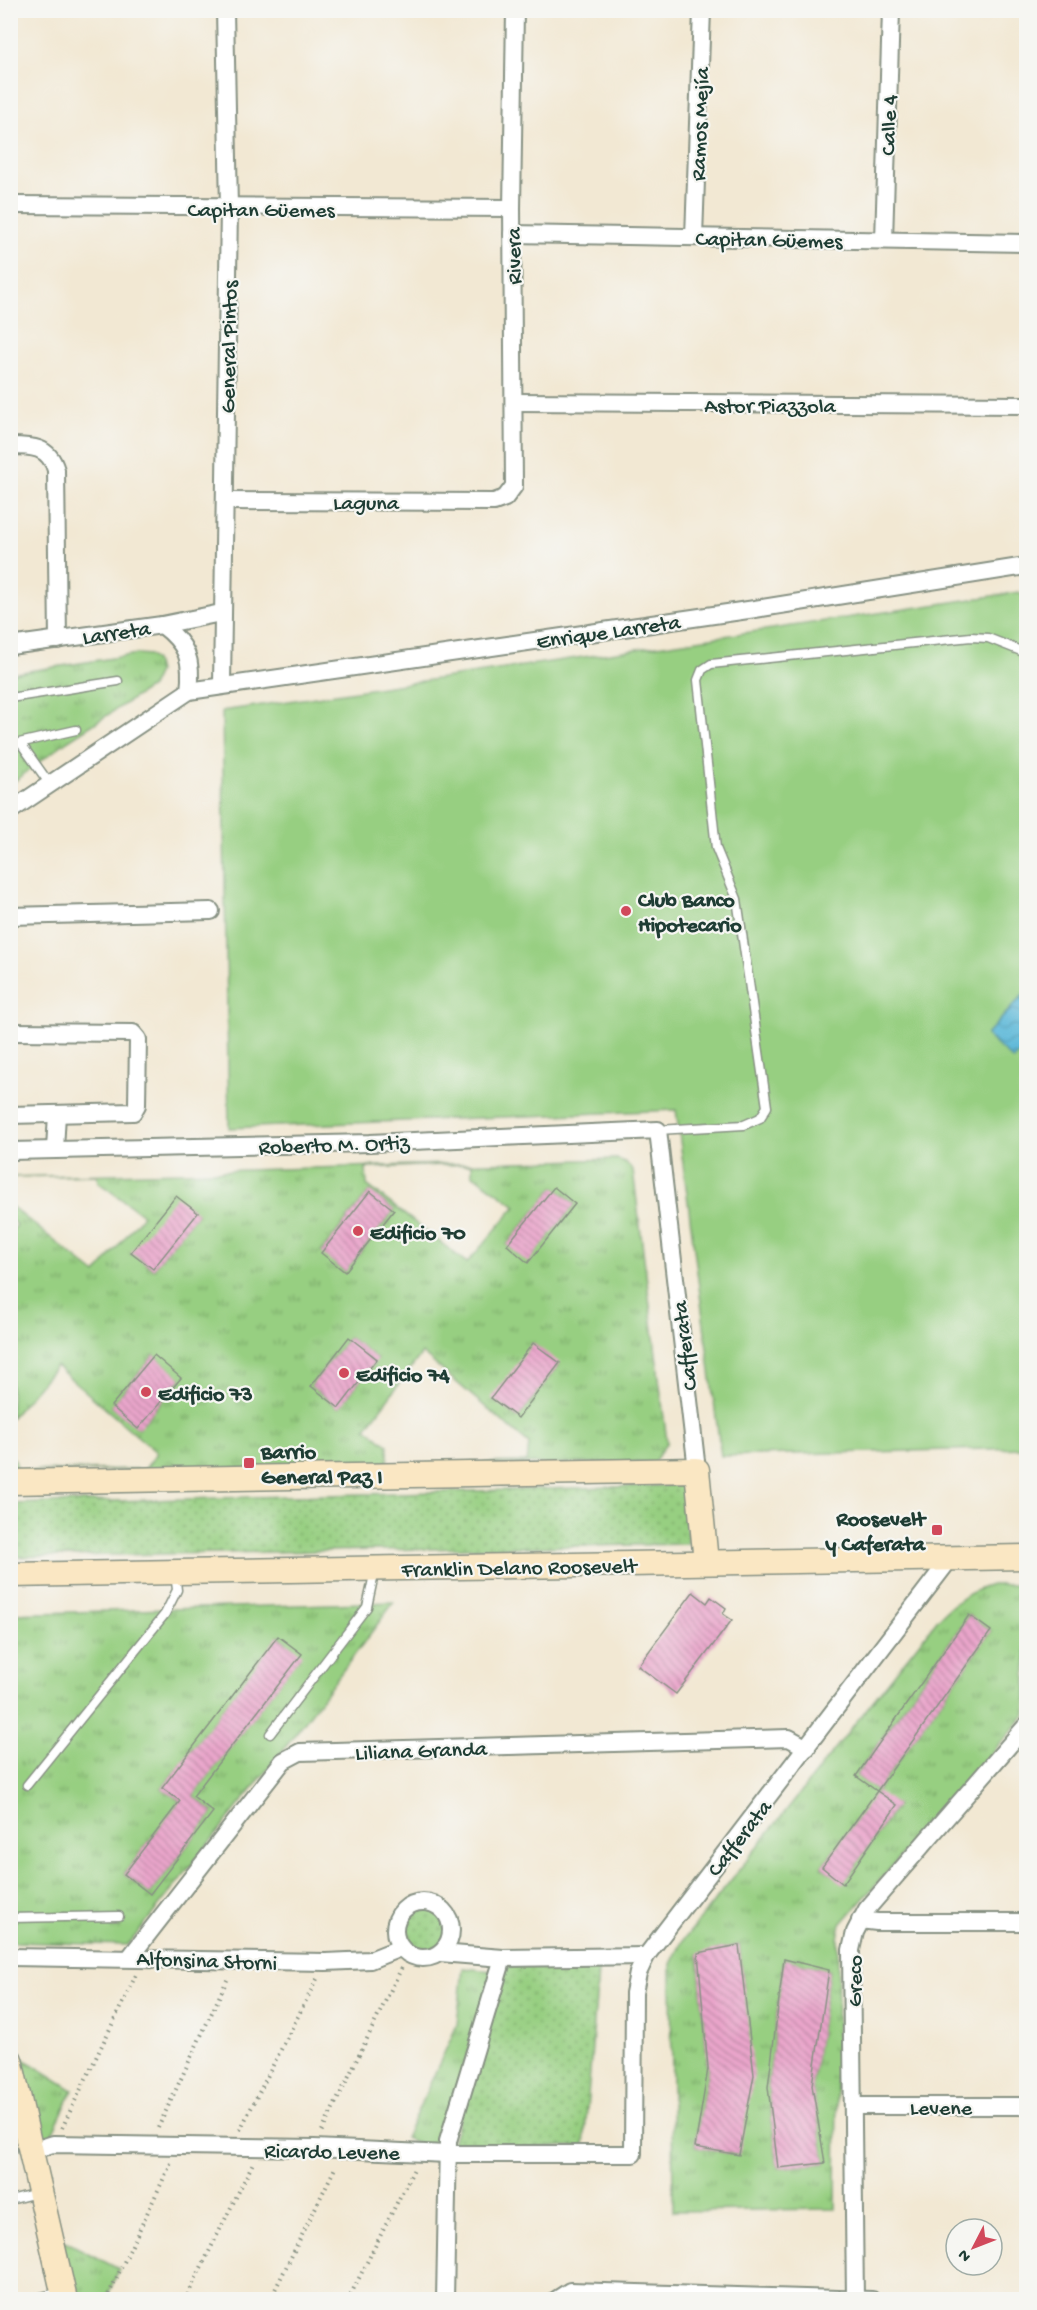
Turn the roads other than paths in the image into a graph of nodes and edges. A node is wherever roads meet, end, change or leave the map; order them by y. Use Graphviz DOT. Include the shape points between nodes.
graph roads {
  1 [pos="225,10"];
  2 [pos="515,10"];
  3 [pos="702,10"];
  4 [pos="891,10"];
  5 [pos="10,205"];
  6 [pos="229,208"];
  7 [pos="512,208"];
  8 [pos="512,234"];
  9 [pos="693,237"];
  10 [pos="884,240"];
  11 [pos="1026,243"];
  12 [pos="514,402"];
  13 [pos="1026,405"];
  14 [pos="10,446"];
  15 [pos="506,498"];
  16 [pos="225,501"];
  17 [pos="1026,566"];
  18 [pos="221,613"];
  19 [pos="162,625"];
  20 [pos="58,640"];
  21 [pos="10,646"];
  22 [pos="1026,653"];
  23 [pos="118,681"];
  24 [pos="222,684"];
  25 [pos="189,691"];
  26 [pos="10,698"];
  27 [pos="76,730"];
  28 [pos="10,745"];
  29 [pos="22,745"];
  30 [pos="48,783"];
  31 [pos="10,811"];
  32 [pos="211,911"];
  33 [pos="10,916"];
  34 [pos="10,1032"];
  35 [pos="57,1114"];
  36 [pos="10,1115"];
  37 [pos="658,1130"];
  38 [pos="55,1149"];
  39 [pos="10,1151"];
  40 [pos="697,1470"];
  41 [pos="10,1482"];
  42 [pos="1026,1557"];
  43 [pos="950,1559"];
  44 [pos="706,1562"];
  45 [pos="375,1569"];
  46 [pos="175,1572"];
  47 [pos="10,1575"];
  48 [pos="1026,1726"];
  49 [pos="270,1734"];
  50 [pos="807,1748"];
  51 [pos="27,1785"];
  52 [pos="119,1916"];
  53 [pos="10,1918"];
  54 [pos="861,1920"];
  55 [pos="1026,1922"];
  56 [pos="406,1952"];
  57 [pos="440,1953"];
  58 [pos="646,1956"];
  59 [pos="10,1957"];
  60 [pos="137,1958"];
  61 [pos="504,1958"];
  62 [pos="10,2060"];
  63 [pos="855,2106"];
  64 [pos="1026,2106"];
  65 [pos="42,2148"];
  66 [pos="447,2154"];
  67 [pos="633,2154"];
  68 [pos="40,2192"];
  69 [pos="10,2200"];
  70 [pos="64,2296"];
  71 [pos="863,2299"];
  72 [pos="28,2300"];
  73 [pos="445,2300"];
  74 [pos="556,2300"];
  1 -- 6 [label="street, General Pintos"];
  2 -- 7 [label="street, Rivera"];
  3 -- 9 [label="street, Ramos Mejía"];
  4 -- 10 [label="street, Calle 4"];
  5 -- 6 [label="street, Capitan Güemes"];
  6 -- 7 [label="street, Capitan Güemes"];
  6 -- 16 [label="street, General Pintos"];
  7 -- 8 [label="street, Rivera"];
  8 -- 9 [label="street, Capitan Güemes"];
  8 -- 12 [label="street, Rivera"];
  9 -- 10 [label="street, Capitan Güemes"];
  10 -- 11 [label="street, Capitan Güemes"];
  12 -- 13 [label="street, Astor Piazzola"];
  12 -- 15 [label="street, Rivera" via="514,486"];
  14 -- 20 [label="street" via="33,446 45,451 56,470"];
  15 -- 16 [label="street, Laguna" via="494,502"];
  16 -- 18 [label="street, General Pintos"];
  17 -- 24 [label="street, Enrique Larreta" via="755,609"];
  18 -- 19 [label="street, Larreta"];
  18 -- 24 [label="street, General Pintos"];
  19 -- 20 [label="street, Larreta"];
  19 -- 25 [label="street" via="176,635 189,655"];
  20 -- 21 [label="street, Larreta"];
  22 -- 37 [label="lane" via="988,638 971,637 711,664 702,670 698,680 716,848 736,899 767,1107 760,1118 744,1125"];
  23 -- 26 [label="lane"];
  24 -- 25 [label="street, Enrique Larreta"];
  25 -- 30 [label="street"];
  27 -- 29 [label="lane"];
  28 -- 29 [label="lane"];
  29 -- 30 [label="lane"];
  30 -- 31 [label="street"];
  32 -- 33 [label="street"];
  34 -- 35 [label="street" via="133,1033 138,1039 137,1105 133,1112"];
  35 -- 36 [label="street"];
  35 -- 38 [label="street"];
  37 -- 38 [label="street, Roberto M. Ortiz" via="370,1143"];
  37 -- 40 [label="street, Cafferata"];
  38 -- 39 [label="street, Roberto M. Ortiz"];
  40 -- 41 [label="street"];
  40 -- 44 [label="street, Cafferata"];
  42 -- 43 [label="street, Franklin Delano Roosevelt"];
  43 -- 44 [label="street, Franklin Delano Roosevelt"];
  43 -- 50 [label="street, Cafferata"];
  44 -- 45 [label="street, Franklin Delano Roosevelt"];
  45 -- 46 [label="street, Franklin Delano Roosevelt"];
  45 -- 49 [label="lane" via="367,1607"];
  46 -- 47 [label="street, Franklin Delano Roosevelt"];
  46 -- 51 [label="lane" via="177,1590 165,1614"];
  48 -- 54 [label="street, Greco"];
  50 -- 58 [label="street, Cafferata"];
  50 -- 60 [label="street, Liliana Granda" via="789,1738 291,1755"];
  52 -- 53 [label="lane"];
  54 -- 55 [label="street"];
  54 -- 63 [label="street, Greco" via="851,1950"];
  56 -- 57 [label="street, Alfonsina Storni" via="424,1959"];
  56 -- 57 [label="street" via="395,1931 399,1914 422,1902 439,1907 450,1921 450,1938"];
  56 -- 60 [label="street, Alfonsina Storni" via="370,1960 326,1962"];
  57 -- 61 [label="street, Alfonsina Storni"];
  58 -- 61 [label="street, Alfonsina Storni"];
  58 -- 67 [label="street, Cafferata" via="634,1993"];
  59 -- 60 [label="street, Alfonsina Storni"];
  61 -- 66 [label="street"];
  62 -- 65 [label="street"];
  63 -- 64 [label="street, Levene"];
  63 -- 71 [label="street, Greco"];
  65 -- 66 [label="street, Ricardo Levene" via="150,2145"];
  65 -- 68 [label="street"];
  66 -- 67 [label="street, Ricardo Levene"];
  66 -- 73 [label="street"];
  68 -- 69 [label="lane"];
  68 -- 70 [label="street"];
  70 -- 72 [label="lane"];
  71 -- 74 [label="street" via="570,2291"];
}
